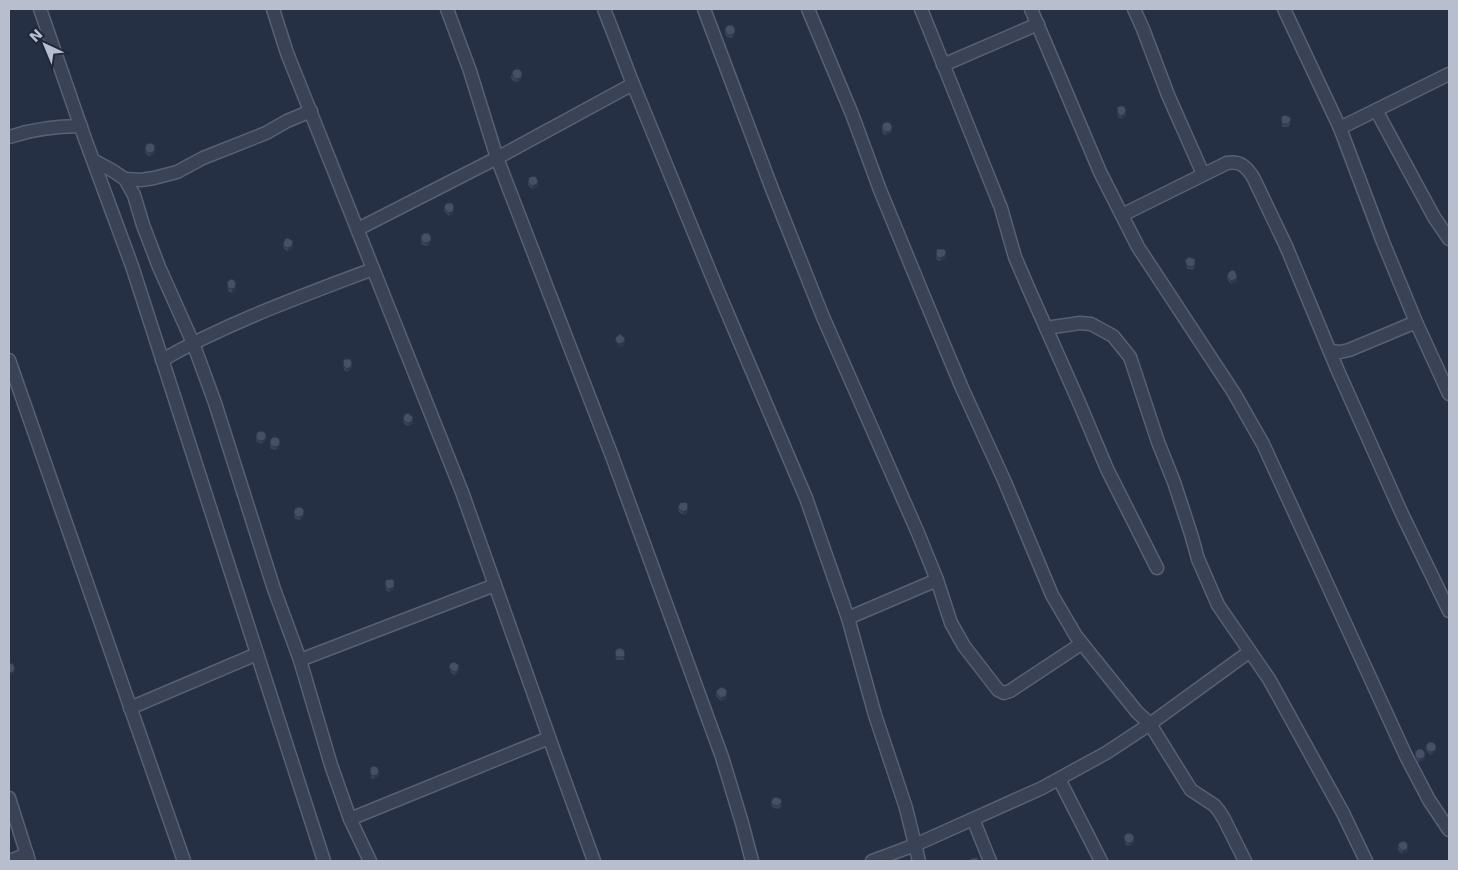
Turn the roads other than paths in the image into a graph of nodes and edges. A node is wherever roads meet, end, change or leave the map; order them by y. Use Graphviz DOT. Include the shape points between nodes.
graph roads {
  1 [pos="40,9"];
  2 [pos="273,9"];
  3 [pos="447,9"];
  4 [pos="604,9"];
  5 [pos="704,9"];
  6 [pos="808,9"];
  7 [pos="921,9"];
  8 [pos="1031,9"];
  9 [pos="1134,9"];
  10 [pos="1284,9"];
  11 [pos="1038,24"];
  12 [pos="943,65"];
  13 [pos="1449,74"];
  14 [pos="633,84"];
  15 [pos="1376,110"];
  16 [pos="311,111"];
  17 [pos="80,126"];
  18 [pos="1340,128"];
  19 [pos="9,137"];
  20 [pos="497,158"];
  21 [pos="93,160"];
  22 [pos="1203,174"];
  23 [pos="125,180"];
  24 [pos="1122,215"];
  25 [pos="358,229"];
  26 [pos="1449,239"];
  27 [pos="373,269"];
  28 [pos="1416,322"];
  29 [pos="1046,328"];
  30 [pos="193,343"];
  31 [pos="1330,351"];
  32 [pos="9,360"];
  33 [pos="162,360"];
  34 [pos="1449,394"];
  35 [pos="1157,568"];
  36 [pos="936,580"];
  37 [pos="495,585"];
  38 [pos="1449,611"];
  39 [pos="848,618"];
  40 [pos="1081,644"];
  41 [pos="1249,652"];
  42 [pos="257,654"];
  43 [pos="300,660"];
  44 [pos="130,708"];
  45 [pos="1150,724"];
  46 [pos="549,738"];
  47 [pos="1059,779"];
  48 [pos="9,798"];
  49 [pos="350,819"];
  50 [pos="973,819"];
  51 [pos="1449,830"];
  52 [pos="915,845"];
  53 [pos="28,858"];
  54 [pos="10,861"];
  55 [pos="184,861"];
  56 [pos="324,861"];
  57 [pos="370,861"];
  58 [pos="594,861"];
  59 [pos="752,861"];
  60 [pos="872,861"];
  61 [pos="919,861"];
  62 [pos="990,861"];
  63 [pos="1101,861"];
  64 [pos="1245,861"];
  65 [pos="1366,861"];
  1 -- 17 [label="street"];
  2 -- 16 [label="street"];
  3 -- 20 [label="street"];
  4 -- 14 [label="street"];
  5 -- 36 [label="street" via="816,299"];
  6 -- 40 [label="street" via="962,388 1052,594"];
  7 -- 12 [label="street"];
  8 -- 11 [label="street"];
  9 -- 22 [label="street"];
  10 -- 18 [label="street"];
  11 -- 12 [label="street"];
  11 -- 24 [label="street" via="1100,172"];
  12 -- 29 [label="street"];
  13 -- 15 [label="street"];
  14 -- 20 [label="street"];
  14 -- 39 [label="street" via="806,498"];
  15 -- 18 [label="street"];
  15 -- 26 [label="street"];
  16 -- 23 [label="street" via="177,172"];
  16 -- 25 [label="street"];
  17 -- 19 [label="street" via="58,126"];
  17 -- 21 [label="street"];
  18 -- 28 [label="street"];
  20 -- 25 [label="street"];
  20 -- 59 [label="street" via="612,456 719,748"];
  21 -- 23 [label="street"];
  21 -- 33 [label="street"];
  22 -- 24 [label="street"];
  22 -- 31 [label="street" via="1234,162 1247,168 1253,176"];
  23 -- 30 [label="street" via="134,195 159,267"];
  24 -- 51 [label="street" via="1138,247 1234,393 1263,444 1406,756"];
  25 -- 27 [label="street"];
  27 -- 30 [label="street"];
  27 -- 37 [label="street" via="462,492"];
  28 -- 31 [label="street" via="1349,350"];
  28 -- 34 [label="street"];
  29 -- 35 [label="street" via="1107,469"];
  29 -- 41 [label="street" via="1091,324 1113,336 1130,357 1198,560 1218,605"];
  30 -- 33 [label="street"];
  30 -- 43 [label="street"];
  31 -- 38 [label="street"];
  32 -- 44 [label="street"];
  33 -- 42 [label="street"];
  36 -- 39 [label="street"];
  36 -- 40 [label="street" via="960,640 1000,692 1010,691"];
  37 -- 43 [label="street"];
  37 -- 46 [label="street"];
  39 -- 52 [label="street"];
  40 -- 45 [label="street"];
  41 -- 45 [label="street"];
  41 -- 65 [label="street" via="1269,679"];
  42 -- 44 [label="street"];
  42 -- 56 [label="street"];
  43 -- 49 [label="street"];
  44 -- 55 [label="street"];
  45 -- 47 [label="street"];
  45 -- 64 [label="street" via="1191,790 1219,811"];
  46 -- 49 [label="street"];
  46 -- 58 [label="street"];
  47 -- 50 [label="street"];
  47 -- 63 [label="street"];
  48 -- 53 [label="street"];
  49 -- 57 [label="street"];
  50 -- 52 [label="street"];
  50 -- 62 [label="street"];
  52 -- 60 [label="street"];
  52 -- 61 [label="street"];
  53 -- 54 [label="street"];
}
